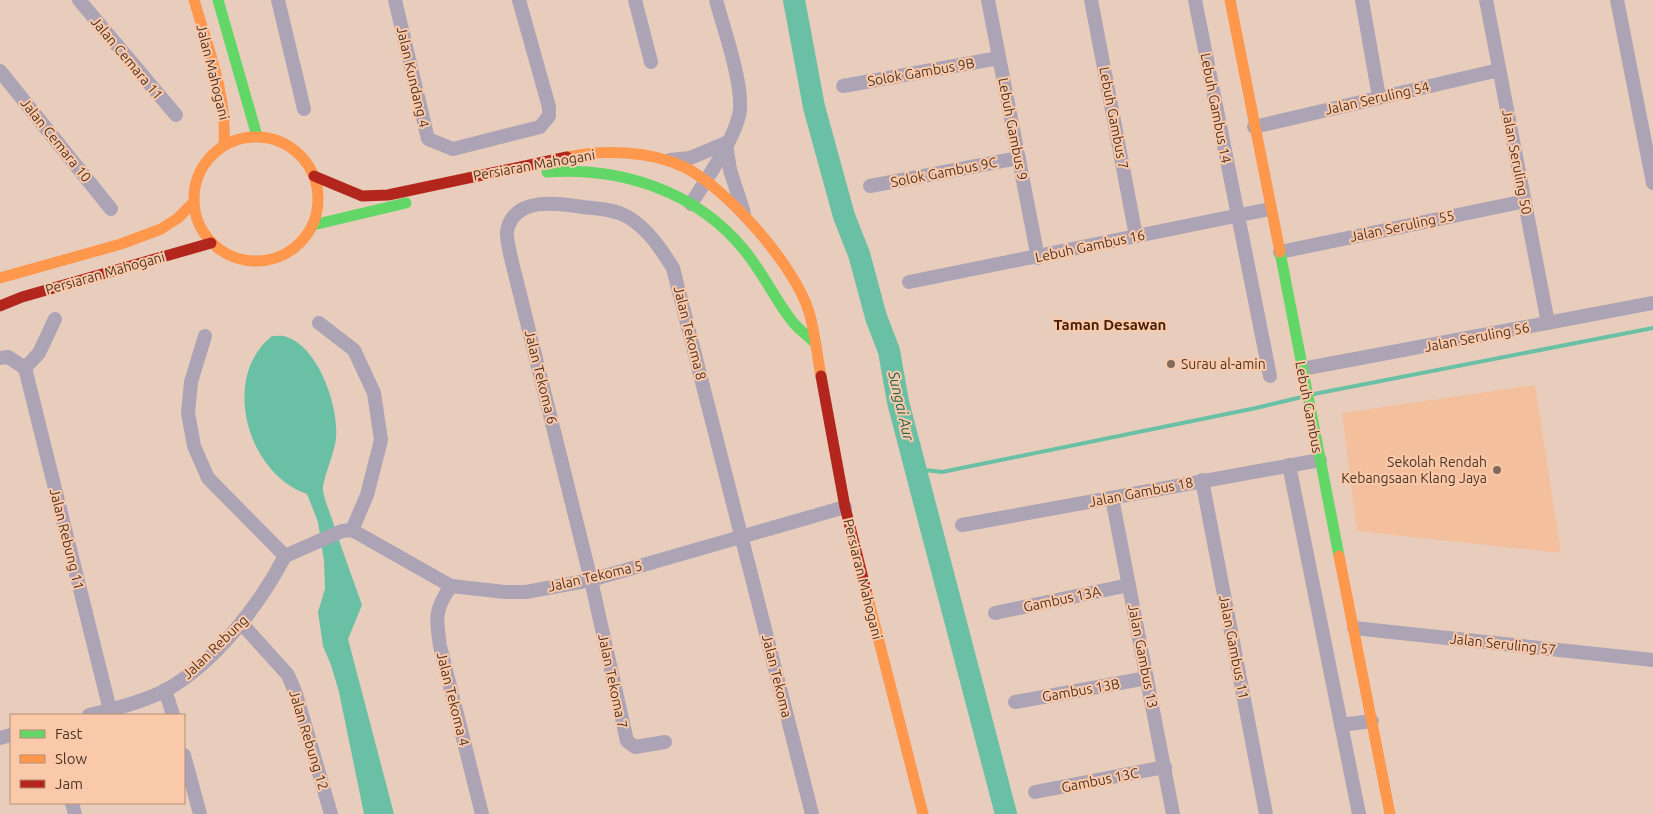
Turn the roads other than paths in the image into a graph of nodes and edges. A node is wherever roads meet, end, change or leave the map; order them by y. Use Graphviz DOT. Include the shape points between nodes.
graph roads {
  1 [pos="81,0"];
  2 [pos="194,0"];
  3 [pos="218,0"];
  4 [pos="278,0"];
  5 [pos="395,0"];
  6 [pos="519,0"];
  7 [pos="635,0"];
  8 [pos="716,0"];
  9 [pos="988,0"];
  10 [pos="1091,0"];
  11 [pos="1195,0"];
  12 [pos="1230,0"];
  13 [pos="1362,0"];
  14 [pos="1486,0"];
  15 [pos="1617,0"];
  16 [pos="1000,58"];
  17 [pos="651,62"];
  18 [pos="1499,70"];
  19 [pos="0,71"];
  20 [pos="843,86"];
  21 [pos="1379,97"];
  22 [pos="304,108"];
  23 [pos="176,115"];
  24 [pos="1254,127"];
  25 [pos="257,136"];
  26 [pos="726,143"];
  27 [pos="224,145"];
  28 [pos="1019,158"];
  29 [pos="660,160"];
  30 [pos="314,176"];
  31 [pos="705,182"];
  32 [pos="1653,182"];
  33 [pos="870,186"];
  34 [pos="1525,200"];
  35 [pos="193,203"];
  36 [pos="554,203"];
  37 [pos="691,204"];
  38 [pos="111,209"];
  39 [pos="1270,210"];
  40 [pos="745,216"];
  41 [pos="1237,216"];
  42 [pos="313,225"];
  43 [pos="1136,236"];
  44 [pos="211,243"];
  45 [pos="1280,252"];
  46 [pos="1038,258"];
  47 [pos="0,278"];
  48 [pos="909,282"];
  49 [pos="1653,302"];
  50 [pos="0,306"];
  51 [pos="56,319"];
  52 [pos="319,323"];
  53 [pos="1548,323"];
  54 [pos="205,336"];
  55 [pos="814,342"];
  56 [pos="0,358"];
  57 [pos="25,368"];
  58 [pos="1302,369"];
  59 [pos="1270,376"];
  60 [pos="1320,460"];
  61 [pos="1289,465"];
  62 [pos="1202,480"];
  63 [pos="1112,498"];
  64 [pos="845,507"];
  65 [pos="962,525"];
  66 [pos="347,531"];
  67 [pos="742,538"];
  68 [pos="285,556"];
  69 [pos="591,580"];
  70 [pos="1129,585"];
  71 [pos="450,586"];
  72 [pos="995,614"];
  73 [pos="242,624"];
  74 [pos="1354,628"];
  75 [pos="1653,660"];
  76 [pos="1148,678"];
  77 [pos="165,690"];
  78 [pos="1015,702"];
  79 [pos="110,710"];
  80 [pos="94,714"];
  81 [pos="173,714"];
  82 [pos="1372,721"];
  83 [pos="1341,725"];
  84 [pos="665,742"];
  85 [pos="185,759"];
  86 [pos="1165,767"];
  87 [pos="1035,792"];
  88 [pos="200,814"];
  89 [pos="331,814"];
  90 [pos="482,814"];
  91 [pos="812,814"];
  92 [pos="923,814"];
  93 [pos="1173,814"];
  94 [pos="1266,814"];
  95 [pos="1359,814"];
  96 [pos="1390,814"];
  1 -- 23 [label="street, Jalan Cemara 11"];
  2 -- 27 [label="main road, Jalan Mahogani" via="217,78 226,126"];
  3 -- 25 [label="main road, Jalan Mahogani"];
  4 -- 22 [label="street"];
  5 -- 6 [label="street, Jalan Kundang 4" via="428,138 453,149 540,127 549,116"];
  7 -- 17 [label="street"];
  8 -- 26 [label="street" via="738,86 740,109"];
  9 -- 16 [label="street, Lebuh Gambus 9"];
  10 -- 43 [label="street, Lebuh Gambus 7"];
  11 -- 41 [label="street, Lebuh Gambus 14"];
  12 -- 24 [label="main road, Lebuh Gambus"];
  13 -- 21 [label="street"];
  14 -- 18 [label="street, Jalan Seruling 50"];
  15 -- 32 [label="street"];
  16 -- 20 [label="street, Solok Gambus 9B"];
  16 -- 28 [label="street, Lebuh Gambus 9"];
  18 -- 21 [label="street, Jalan Seruling 54"];
  18 -- 34 [label="street, Jalan Seruling 50"];
  19 -- 38 [label="street, Jalan Cemara 10"];
  21 -- 24 [label="street, Jalan Seruling 54"];
  24 -- 39 [label="main road, Lebuh Gambus"];
  25 -- 27 [label="main road" via="240,138"];
  25 -- 30 [label="main road" via="291,148 301,156"];
  26 -- 29 [label="street" via="690,158"];
  26 -- 31 [label="street"];
  26 -- 40 [label="street" via="730,170"];
  27 -- 35 [label="main road" via="201,170"];
  28 -- 33 [label="street, Solok Gambus 9C"];
  28 -- 46 [label="street, Lebuh Gambus 9"];
  29 -- 30 [label="main road, Persiaran Mahogani" via="599,153 575,156 388,195 362,196"];
  29 -- 31 [label="main road, Persiaran Mahogani" via="684,168"];
  30 -- 42 [label="main road" via="318,200"];
  31 -- 37 [label="street"];
  31 -- 40 [label="main road, Persiaran Mahogani" via="731,200"];
  34 -- 45 [label="street, Jalan Seruling 55"];
  34 -- 53 [label="street, Jalan Seruling 50"];
  35 -- 44 [label="main road" via="199,224"];
  35 -- 47 [label="main road, Persiaran Mahogani" via="161,229 121,244"];
  36 -- 67 [label="street, Jalan Tekoma 8" via="612,211 628,217 650,235 673,268"];
  36 -- 69 [label="street, Jalan Tekoma 6" via="523,208 507,231"];
  37 -- 42 [label="main road, Persiaran Mahogani" via="640,180 595,171 553,171"];
  37 -- 55 [label="main road, Persiaran Mahogani" via="742,247 790,319"];
  39 -- 41 [label="street, Lebuh Gambus 16"];
  39 -- 45 [label="main road, Lebuh Gambus"];
  40 -- 55 [label="main road, Persiaran Mahogani" via="762,234 798,286 809,311"];
  41 -- 43 [label="street, Lebuh Gambus 16"];
  41 -- 59 [label="street, Lebuh Gambus 14"];
  42 -- 44 [label="main road" via="302,242 286,255 267,261 247,262 234,258"];
  43 -- 46 [label="street, Lebuh Gambus 16"];
  44 -- 50 [label="main road, Persiaran Mahogani"];
  45 -- 58 [label="main road, Lebuh Gambus"];
  46 -- 48 [label="street, Lebuh Gambus 16"];
  49 -- 53 [label="street, Jalan Seruling 56"];
  51 -- 57 [label="street" via="39,353"];
  52 -- 66 [label="street" via="354,350 374,393 381,440 367,495"];
  53 -- 58 [label="street, Jalan Seruling 56"];
  54 -- 68 [label="street" via="191,382 188,413 194,446 208,478"];
  55 -- 64 [label="main road, Persiaran Mahogani"];
  56 -- 57 [label="street" via="8,357"];
  57 -- 79 [label="street, Jalan Rebung 11"];
  58 -- 60 [label="main road, Lebuh Gambus"];
  60 -- 61 [label="street, Jalan Gambus 18"];
  60 -- 74 [label="main road, Lebuh Gambus"];
  61 -- 62 [label="street, Jalan Gambus 18"];
  61 -- 83 [label="street"];
  62 -- 63 [label="street, Jalan Gambus 18"];
  62 -- 94 [label="street, Jalan Gambus 11"];
  63 -- 65 [label="street, Jalan Gambus 18"];
  63 -- 70 [label="street, Jalan Gambus 13"];
  64 -- 67 [label="street, Jalan Tekoma 5"];
  64 -- 92 [label="main road, Persiaran Mahogani"];
  66 -- 68 [label="street" via="298,548"];
  66 -- 71 [label="street, Jalan Tekoma 5"];
  67 -- 69 [label="street, Jalan Tekoma 5"];
  67 -- 91 [label="street, Jalan Tekoma"];
  68 -- 73 [label="street, Jalan Rebung" via="273,580"];
  69 -- 71 [label="street, Jalan Tekoma 5" via="526,592"];
  69 -- 84 [label="street, Jalan Tekoma 7" via="627,741 635,747"];
  70 -- 72 [label="street, Gambus 13A"];
  70 -- 76 [label="street, Jalan Gambus 13"];
  71 -- 90 [label="street, Jalan Tekoma 4" via="439,602 436,620"];
  73 -- 77 [label="street, Jalan Rebung" via="186,677"];
  73 -- 89 [label="street, Jalan Rebung 12" via="288,675"];
  74 -- 75 [label="street, Jalan Seruling 57"];
  74 -- 82 [label="main road, Lebuh Gambus"];
  76 -- 78 [label="street, Gambus 13B"];
  76 -- 86 [label="street, Jalan Gambus 13"];
  77 -- 79 [label="street, Jalan Rebung"];
  77 -- 81 [label="street"];
  79 -- 80 [label="street, Jalan Rebung"];
  82 -- 83 [label="street"];
  82 -- 96 [label="main road, Lebuh Gambus"];
  83 -- 95 [label="street"];
  85 -- 88 [label="street"];
  86 -- 87 [label="street, Gambus 13C"];
  86 -- 93 [label="street, Jalan Gambus 13"];
}
